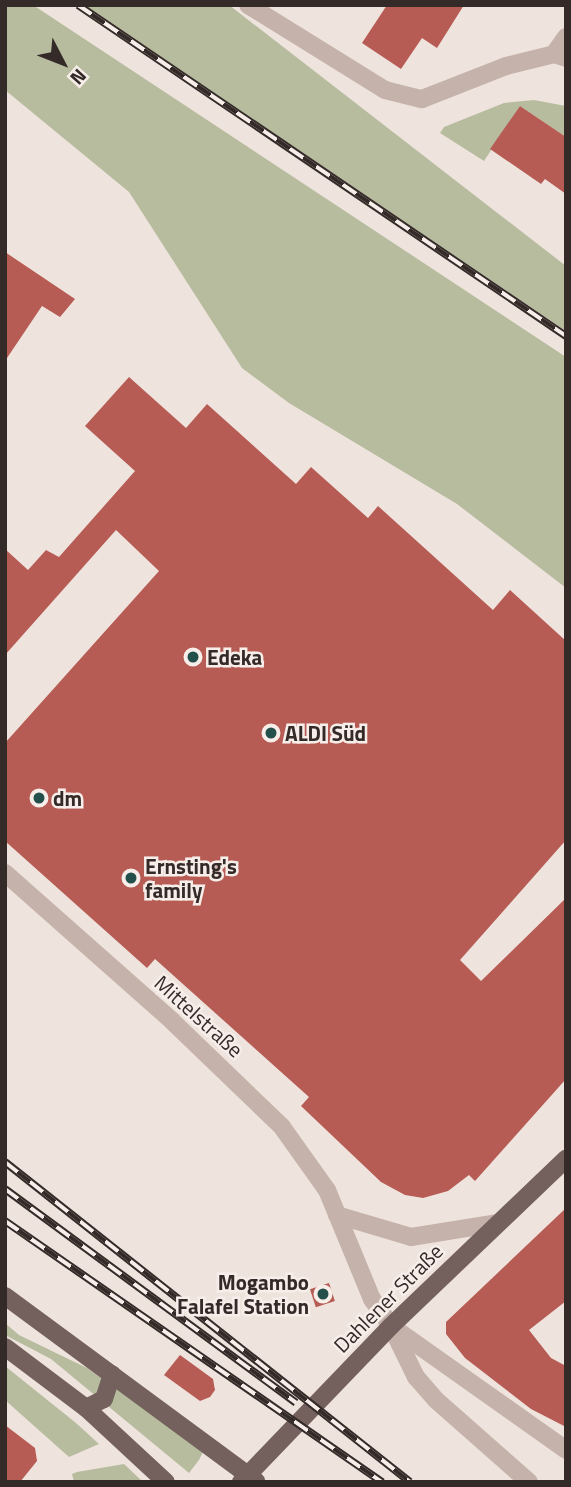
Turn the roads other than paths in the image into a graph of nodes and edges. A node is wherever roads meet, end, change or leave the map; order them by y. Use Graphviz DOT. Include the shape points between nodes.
graph roads {
  1 [pos="248,5"];
  2 [pos="566,37"];
  3 [pos="560,56"];
  4 [pos="5,873"];
  5 [pos="566,1159"];
  6 [pos="337,1214"];
  7 [pos="497,1223"];
  8 [pos="5,1296"];
  9 [pos="390,1326"];
  10 [pos="5,1347"];
  11 [pos="112,1374"];
  12 [pos="86,1408"];
  13 [pos="566,1450"];
  14 [pos="248,1480"];
  15 [pos="166,1482"];
  16 [pos="529,1482"];
  1 -- 3 [label="street" via="385,90 422,99 506,66"];
  2 -- 3 [label="street"];
  4 -- 6 [label="street, Mittelstraße" via="257,1101 309,1164"];
  5 -- 7 [label="main road, Dahlener Straße"];
  6 -- 7 [label="street" via="411,1237"];
  6 -- 9 [label="street, Mittelstraße" via="372,1299"];
  7 -- 9 [label="main road, Dahlener Straße"];
  8 -- 11 [label="main road"];
  9 -- 13 [label="street, Mittelstraße"];
  9 -- 14 [label="main road, Dahlener Straße"];
  9 -- 16 [label="street" via="416,1377 474,1438"];
  10 -- 12 [label="main road"];
  11 -- 12 [label="main road" via="104,1399"];
  11 -- 14 [label="main road"];
  12 -- 15 [label="main road"];
}
